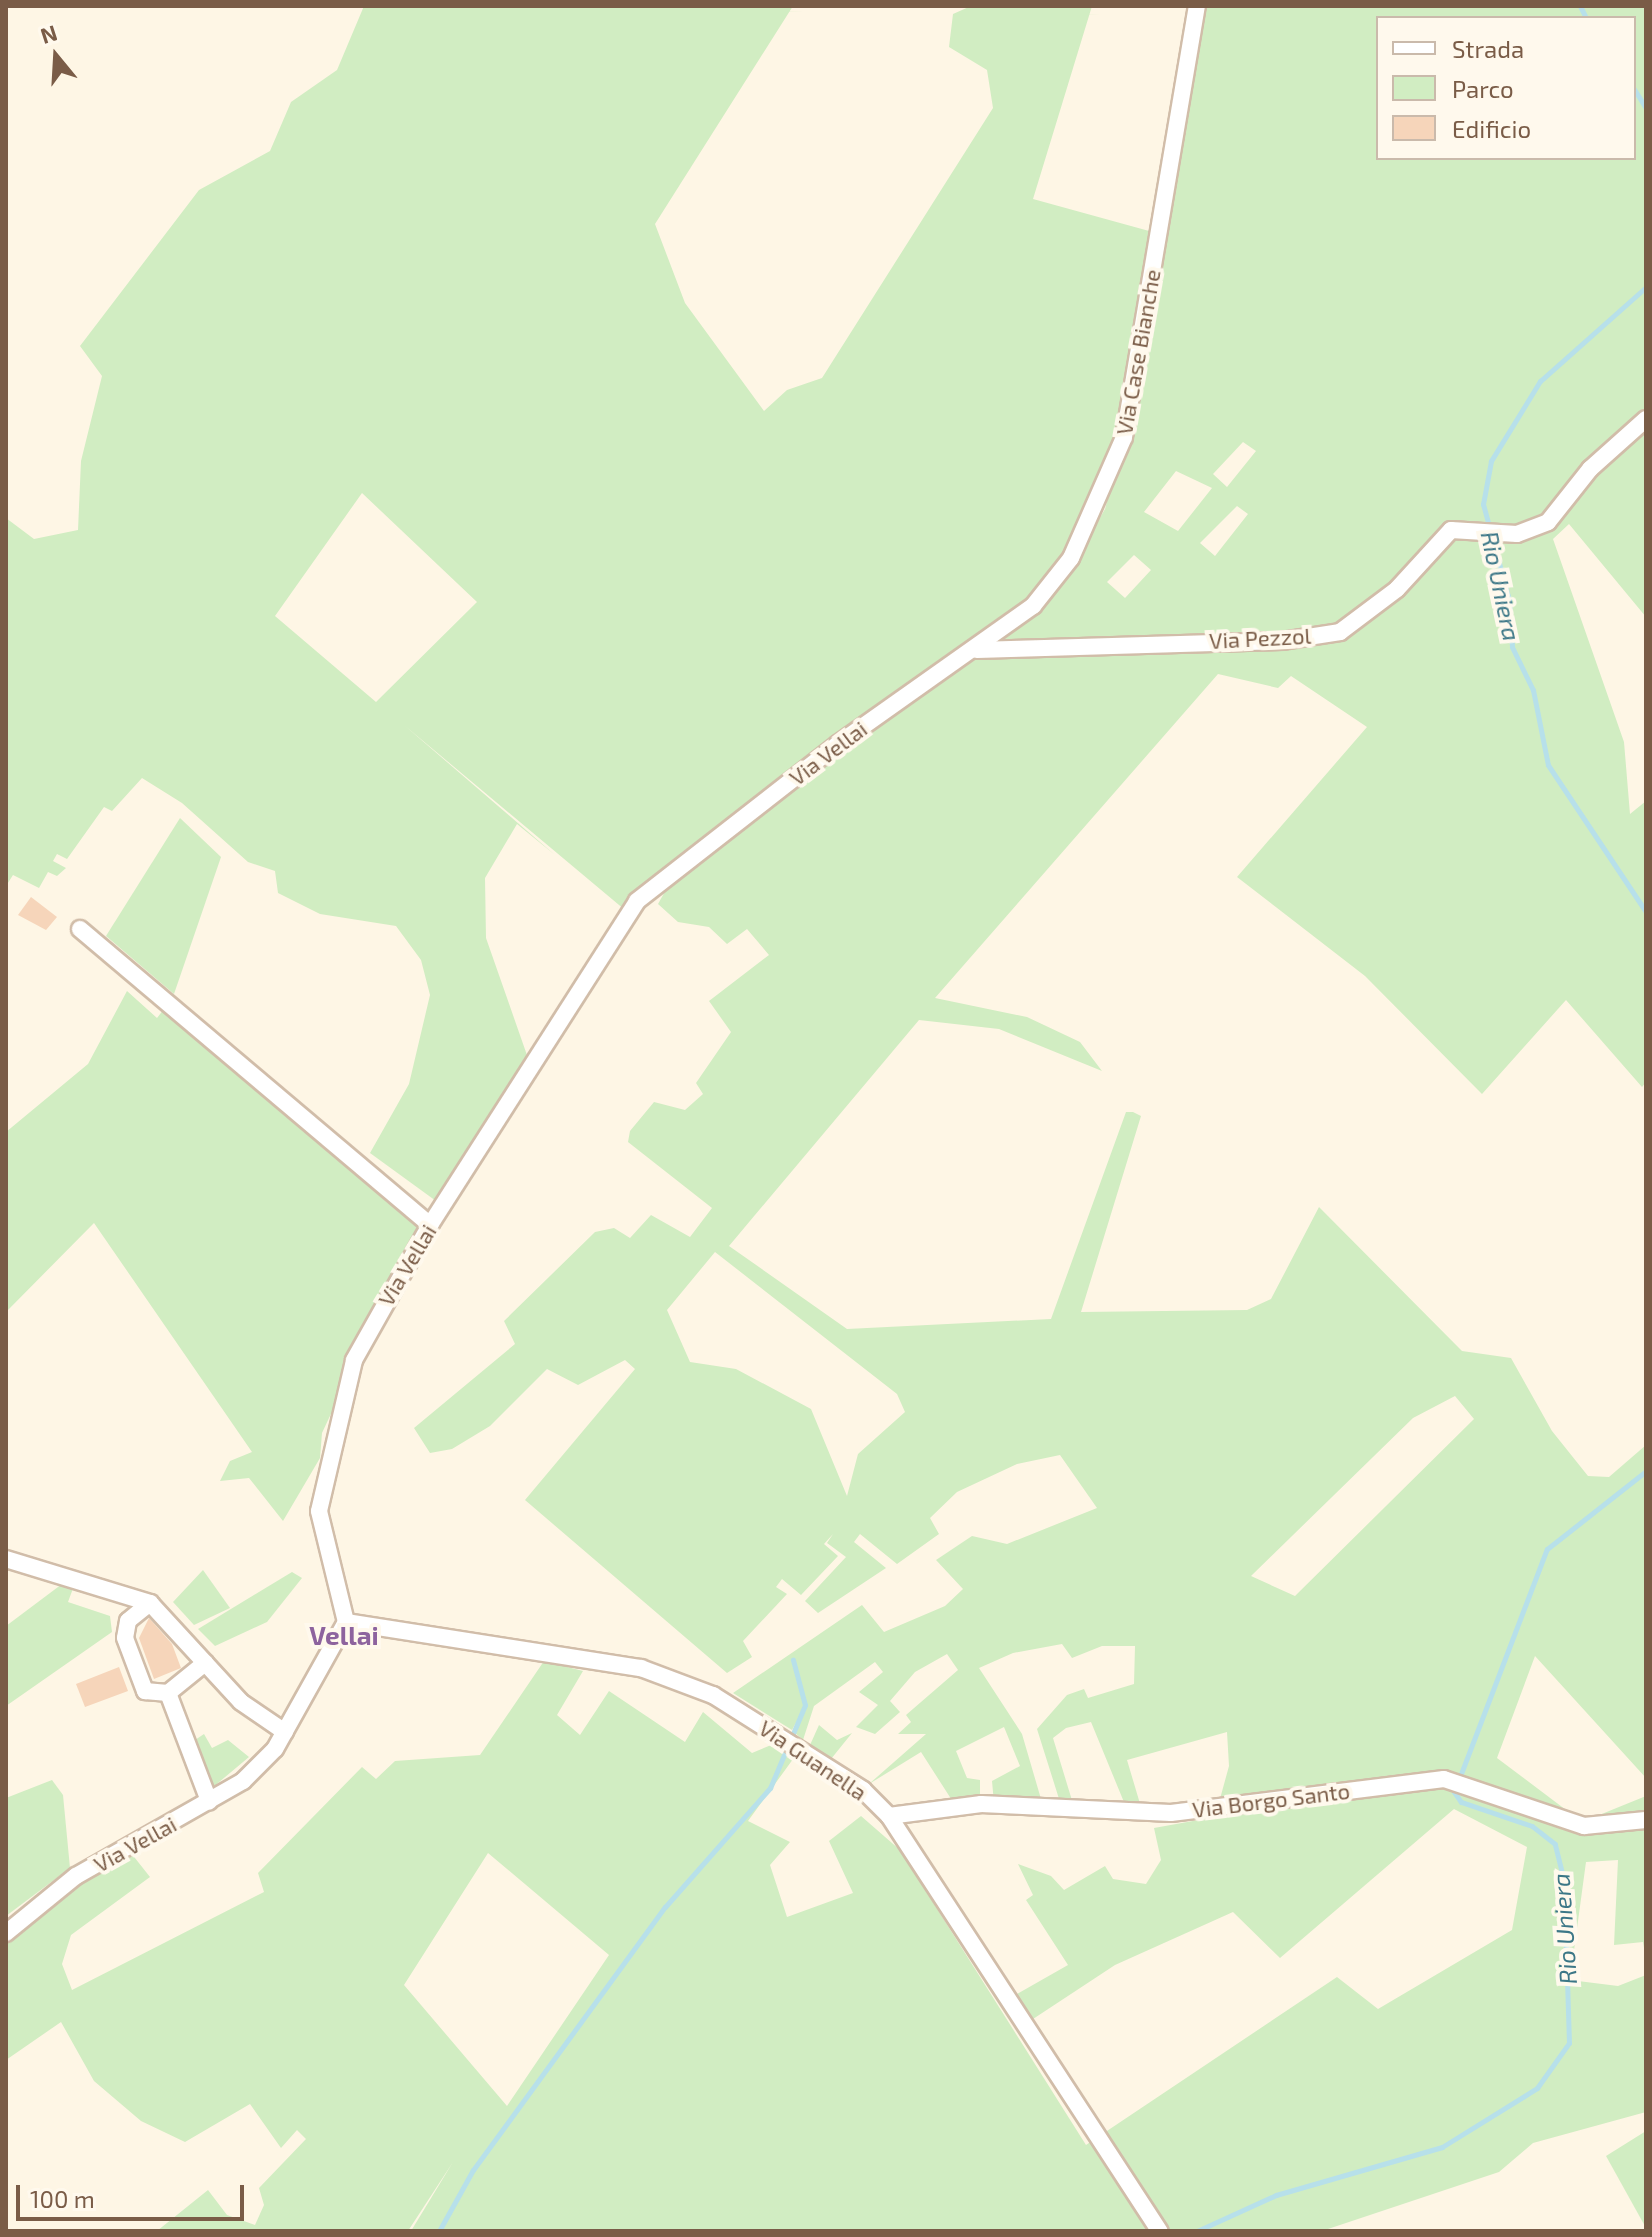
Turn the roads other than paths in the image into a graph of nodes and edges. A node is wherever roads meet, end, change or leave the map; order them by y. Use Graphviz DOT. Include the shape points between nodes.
graph roads {
  1 [pos="1197,6"];
  2 [pos="1646,419"];
  3 [pos="977,650"];
  4 [pos="80,929"];
  5 [pos="430,1225"];
  6 [pos="6,1559"];
  7 [pos="150,1603"];
  8 [pos="346,1622"];
  9 [pos="205,1663"];
  10 [pos="168,1693"];
  11 [pos="285,1732"];
  12 [pos="209,1801"];
  13 [pos="889,1816"];
  14 [pos="1646,1820"];
  15 [pos="6,1933"];
  16 [pos="1160,2231"];
  1 -- 3 [label="street, Via Case Bianche" via="1124,437 1071,558 1033,606"];
  2 -- 3 [label="street, Via Pezzol" via="1590,469 1548,522 1517,534 1492,528 1451,530 1397,589 1340,632 1282,641"];
  3 -- 5 [label="street, Via Vellai" via="838,744 637,901"];
  4 -- 5 [label="street"];
  5 -- 8 [label="street, Via Vellai" via="354,1360 321,1492 322,1545"];
  6 -- 7 [label="street"];
  7 -- 9 [label="street"];
  7 -- 10 [label="street" via="128,1621 126,1650 145,1691"];
  8 -- 11 [label="street, Via Vellai"];
  8 -- 13 [label="street, Via Guanella" via="641,1668 713,1695 791,1741"];
  9 -- 10 [label="street"];
  9 -- 11 [label="street" via="241,1702"];
  10 -- 12 [label="street"];
  11 -- 12 [label="street, Via Vellai" via="243,1781"];
  12 -- 15 [label="street, Via Vellai" via="76,1876"];
  13 -- 14 [label="street, Via Borgo Santo" via="981,1804 1171,1813 1447,1780 1584,1826"];
  13 -- 16 [label="street, Via Guanella"];
}
